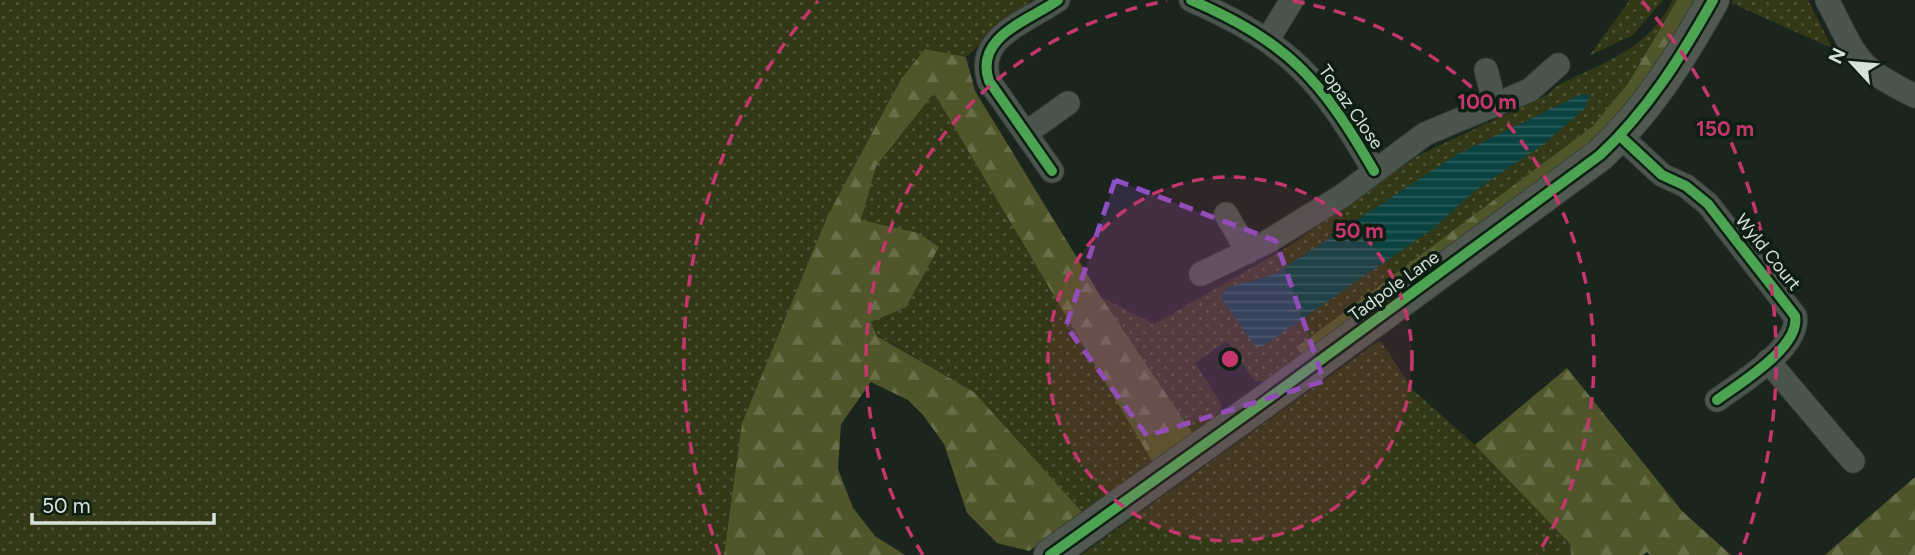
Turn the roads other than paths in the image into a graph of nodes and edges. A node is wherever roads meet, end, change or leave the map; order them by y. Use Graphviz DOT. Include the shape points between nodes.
graph roads {
  1 [pos="1058,0"];
  2 [pos="1191,0"];
  3 [pos="1292,0"];
  4 [pos="1713,0"];
  5 [pos="1827,0"];
  6 [pos="1268,39"];
  7 [pos="1558,65"];
  8 [pos="1486,70"];
  9 [pos="1915,96"];
  10 [pos="1068,103"];
  11 [pos="1495,105"];
  12 [pos="1026,133"];
  13 [pos="1620,136"];
  14 [pos="1052,171"];
  15 [pos="1374,171"];
  16 [pos="1226,214"];
  17 [pos="1248,252"];
  18 [pos="1202,274"];
  19 [pos="1768,361"];
  20 [pos="1717,400"];
  21 [pos="1853,461"];
  22 [pos="1050,555"];
  1 -- 12 [label="street" via="1005,32 986,60 989,81"];
  2 -- 6 [label="street, Topaz Close"];
  3 -- 6 [label="street"];
  4 -- 13 [label="street, Tadpole Lane" via="1667,77"];
  5 -- 9 [label="street" via="1860,63"];
  6 -- 15 [label="street, Topaz Close" via="1316,83"];
  7 -- 11 [label="street, Topaz Close" via="1530,90"];
  8 -- 11 [label="street"];
  10 -- 12 [label="street"];
  11 -- 15 [label="street, Topaz Close" via="1425,134"];
  12 -- 14 [label="street"];
  13 -- 19 [label="street, Wyld Court" via="1662,175 1708,204 1787,302 1797,326 1788,344"];
  13 -- 22 [label="street, Tadpole Lane" via="1532,207"];
  15 -- 17 [label="street, Topaz Close" via="1342,196"];
  16 -- 17 [label="street"];
  17 -- 18 [label="street, Topaz Close"];
  19 -- 20 [label="street, Wyld Court"];
  19 -- 21 [label="street"];
}
